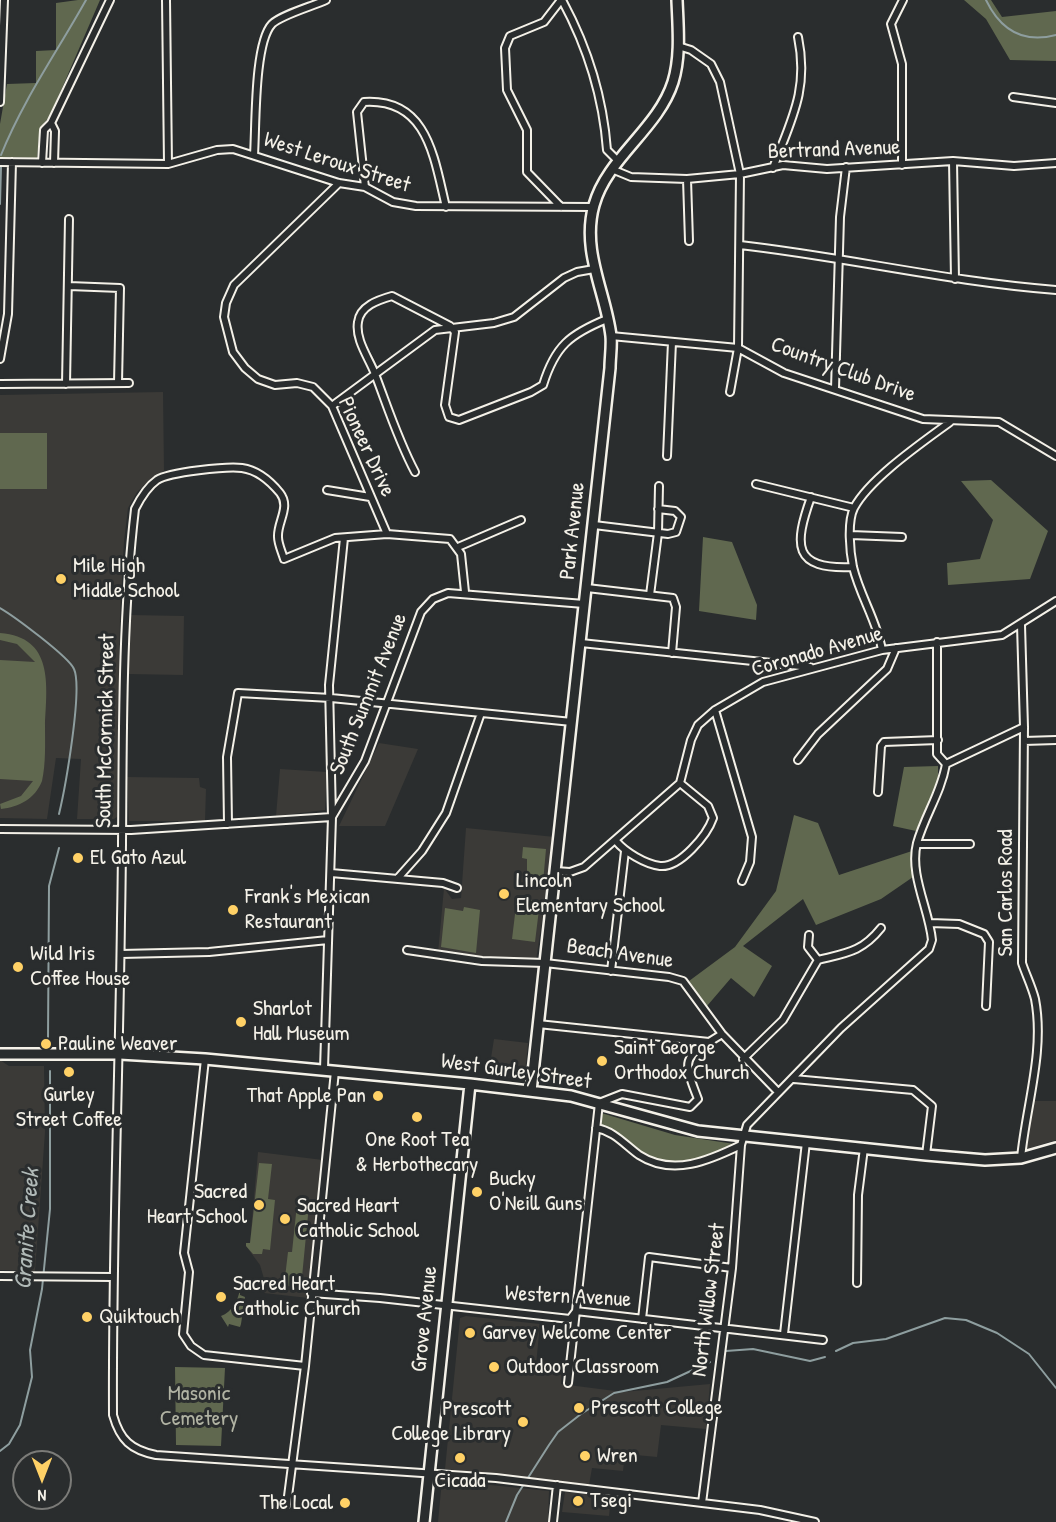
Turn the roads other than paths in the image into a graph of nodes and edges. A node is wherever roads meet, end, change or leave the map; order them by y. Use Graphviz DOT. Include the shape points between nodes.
graph roads {
  1 [pos="4,0"];
  2 [pos="110,0"];
  3 [pos="166,0"];
  4 [pos="326,0"];
  5 [pos="561,0"];
  6 [pos="677,0"];
  7 [pos="903,0"];
  8 [pos="798,37"];
  9 [pos="678,46"];
  10 [pos="1013,97"];
  11 [pos="0,102"];
  12 [pos="1056,103"];
  13 [pos="51,123"];
  14 [pos="254,155"];
  15 [pos="953,160"];
  16 [pos="0,162"];
  17 [pos="12,162"];
  18 [pos="42,163"];
  19 [pos="54,163"];
  20 [pos="1056,163"];
  21 [pos="168,164"];
  22 [pos="902,165"];
  23 [pos="616,166"];
  24 [pos="846,167"];
  25 [pos="773,168"];
  26 [pos="740,174"];
  27 [pos="687,179"];
  28 [pos="339,183"];
  29 [pos="365,187"];
  30 [pos="446,207"];
  31 [pos="561,207"];
  32 [pos="593,207"];
  33 [pos="69,219"];
  34 [pos="689,241"];
  35 [pos="740,245"];
  36 [pos="840,260"];
  37 [pos="594,269"];
  38 [pos="955,279"];
  39 [pos="69,286"];
  40 [pos="1056,290"];
  41 [pos="606,319"];
  42 [pos="450,326"];
  43 [pos="611,336"];
  44 [pos="672,342"];
  45 [pos="738,348"];
  46 [pos="0,359"];
  47 [pos="375,373"];
  48 [pos="118,383"];
  49 [pos="129,383"];
  50 [pos="0,384"];
  51 [pos="66,384"];
  52 [pos="835,389"];
  53 [pos="730,392"];
  54 [pos="332,406"];
  55 [pos="951,421"];
  56 [pos="667,456"];
  57 [pos="1056,456"];
  58 [pos="415,472"];
  59 [pos="756,484"];
  60 [pos="659,486"];
  61 [pos="327,490"];
  62 [pos="370,497"];
  63 [pos="811,497"];
  64 [pos="854,508"];
  65 [pos="658,510"];
  66 [pos="521,520"];
  67 [pos="594,525"];
  68 [pos="658,533"];
  69 [pos="387,534"];
  70 [pos="851,535"];
  71 [pos="902,537"];
  72 [pos="344,538"];
  73 [pos="458,547"];
  74 [pos="853,567"];
  75 [pos="587,588"];
  76 [pos="465,592"];
  77 [pos="650,595"];
  78 [pos="1056,601"];
  79 [pos="584,604"];
  80 [pos="1021,625"];
  81 [pos="937,642"];
  82 [pos="581,644"];
  83 [pos="896,648"];
  84 [pos="882,650"];
  85 [pos="672,653"];
  86 [pos="815,668"];
  87 [pos="332,698"];
  88 [pos="388,703"];
  89 [pos="715,710"];
  90 [pos="482,713"];
  91 [pos="572,722"];
  92 [pos="1024,727"];
  93 [pos="938,740"];
  94 [pos="1056,740"];
  95 [pos="1024,741"];
  96 [pos="798,760"];
  97 [pos="946,764"];
  98 [pos="680,783"];
  99 [pos="878,792"];
  100 [pos="332,817"];
  101 [pos="228,825"];
  102 [pos="0,829"];
  103 [pos="123,830"];
  104 [pos="616,841"];
  105 [pos="917,844"];
  106 [pos="970,844"];
  107 [pos="625,851"];
  108 [pos="555,871"];
  109 [pos="332,873"];
  110 [pos="398,878"];
  111 [pos="742,881"];
  112 [pos="457,888"];
  113 [pos="930,922"];
  114 [pos="881,928"];
  115 [pos="809,935"];
  116 [pos="328,940"];
  117 [pos="407,950"];
  118 [pos="121,954"];
  119 [pos="818,960"];
  120 [pos="545,963"];
  121 [pos="611,971"];
  122 [pos="986,1006"];
  123 [pos="538,1024"];
  124 [pos="722,1034"];
  125 [pos="710,1042"];
  126 [pos="0,1054"];
  127 [pos="120,1054"];
  128 [pos="205,1059"];
  129 [pos="743,1059"];
  130 [pos="324,1069"];
  131 [pos="335,1071"];
  132 [pos="794,1079"];
  133 [pos="471,1084"];
  134 [pos="531,1091"];
  135 [pos="778,1092"];
  136 [pos="599,1103"];
  137 [pos="596,1128"];
  138 [pos="742,1141"];
  139 [pos="806,1142"];
  140 [pos="864,1148"];
  141 [pos="1054,1150"];
  142 [pos="926,1155"];
  143 [pos="1021,1158"];
  144 [pos="732,1268"];
  145 [pos="0,1276"];
  146 [pos="112,1277"];
  147 [pos="857,1283"];
  148 [pos="311,1293"];
  149 [pos="446,1305"];
  150 [pos="576,1311"];
  151 [pos="642,1318"];
  152 [pos="724,1329"];
  153 [pos="784,1334"];
  154 [pos="823,1340"];
  155 [pos="305,1366"];
  156 [pos="568,1383"];
  157 [pos="293,1466"];
  158 [pos="429,1472"];
  159 [pos="557,1485"];
  160 [pos="702,1503"];
  161 [pos="287,1504"];
  162 [pos="424,1522"];
  163 [pos="553,1522"];
  164 [pos="815,1522"];
  1 -- 11 [label="street"];
  2 -- 13 [label="street"];
  3 -- 21 [label="street"];
  4 -- 14 [label="street" via="274,22 265,34 260,51"];
  5 -- 23 [label="street" via="582,36 595,75 607,150"];
  5 -- 31 [label="street" via="544,22 510,36 505,48 507,90 527,130 527,172"];
  6 -- 9 [label="main road, Park Avenue"];
  7 -- 22 [label="street" via="891,24 902,64"];
  8 -- 25 [label="street" via="803,62 802,90"];
  9 -- 23 [label="main road, Park Avenue" via="672,83 660,107"];
  9 -- 26 [label="street" via="711,64 720,82"];
  10 -- 12 [label="street"];
  13 -- 18 [label="street" via="44,130"];
  13 -- 19 [label="street" via="55,132"];
  14 -- 21 [label="street, West Leroux Street" via="233,149 218,150"];
  14 -- 28 [label="street, West Leroux Street"];
  15 -- 20 [label="street, Bertrand Avenue" via="1014,166"];
  15 -- 22 [label="street, Bertrand Avenue"];
  15 -- 38 [label="street"];
  16 -- 17 [label="street, West Leroux Street"];
  17 -- 18 [label="street, West Leroux Street"];
  17 -- 46 [label="street" via="8,314"];
  18 -- 19 [label="street, West Leroux Street"];
  19 -- 21 [label="street, West Leroux Street"];
  22 -- 24 [label="street, Bertrand Avenue"];
  23 -- 27 [label="street, Bertrand Avenue" via="631,177"];
  23 -- 32 [label="main road, Park Avenue"];
  24 -- 25 [label="street, Bertrand Avenue"];
  24 -- 36 [label="street"];
  25 -- 26 [label="street, Bertrand Avenue"];
  26 -- 27 [label="street, Bertrand Avenue"];
  26 -- 35 [label="street"];
  27 -- 34 [label="street"];
  28 -- 29 [label="street, West Leroux Street"];
  28 -- 54 [label="street, Pioneer Drive" via="234,285 224,317 233,352 244,368 275,385 297,383 313,387"];
  29 -- 30 [label="street, West Leroux Street" via="393,202"];
  29 -- 30 [label="street" via="357,112 364,102 378,101 412,115 423,131"];
  30 -- 31 [label="street, West Leroux Street"];
  31 -- 32 [label="street, West Leroux Street"];
  32 -- 37 [label="main road, Park Avenue"];
  33 -- 39 [label="street"];
  35 -- 36 [label="street"];
  35 -- 45 [label="street"];
  36 -- 38 [label="street"];
  36 -- 52 [label="street"];
  37 -- 41 [label="main road, Park Avenue"];
  37 -- 42 [label="street" via="564,278 514,316 494,323"];
  38 -- 40 [label="street"];
  39 -- 48 [label="street" via="120,288"];
  39 -- 51 [label="street"];
  41 -- 42 [label="street" via="577,331 563,344 550,361 543,385 459,420 449,417 445,405 455,332"];
  41 -- 43 [label="main road, Park Avenue"];
  42 -- 47 [label="street" via="435,330"];
  42 -- 47 [label="street" via="392,296 375,301 361,312 357,323 359,338"];
  43 -- 44 [label="street, Country Club Drive"];
  43 -- 67 [label="main road, Park Avenue"];
  44 -- 45 [label="street, Country Club Drive"];
  44 -- 56 [label="street"];
  45 -- 52 [label="street, Country Club Drive" via="784,373"];
  45 -- 53 [label="street"];
  47 -- 54 [label="street"];
  47 -- 58 [label="street" via="398,441"];
  48 -- 49 [label="street"];
  48 -- 51 [label="street"];
  50 -- 51 [label="street"];
  52 -- 55 [label="street, Country Club Drive" via="923,419"];
  54 -- 62 [label="street, Pioneer Drive"];
  55 -- 57 [label="street, Country Club Drive" via="999,422"];
  55 -- 64 [label="street" via="906,455"];
  59 -- 63 [label="street"];
  60 -- 65 [label="street"];
  61 -- 62 [label="street"];
  62 -- 69 [label="street, Pioneer Drive"];
  63 -- 64 [label="street"];
  63 -- 74 [label="street" via="799,531 800,547 808,559"];
  64 -- 70 [label="street"];
  65 -- 68 [label="street"];
  65 -- 68 [label="street" via="675,511 681,517 676,532"];
  66 -- 73 [label="street"];
  67 -- 68 [label="street"];
  67 -- 75 [label="main road, Park Avenue"];
  68 -- 77 [label="street"];
  69 -- 72 [label="street"];
  69 -- 73 [label="street" via="450,539"];
  70 -- 71 [label="street"];
  70 -- 74 [label="street"];
  72 -- 87 [label="street" via="329,685"];
  72 -- 103 [label="street, South McCormick Street" via="284,559 278,538 285,510 282,495 262,476 242,468 173,473 156,480 138,503 130,550 126,626"];
  73 -- 76 [label="street"];
  74 -- 84 [label="street" via="879,632"];
  75 -- 77 [label="street"];
  75 -- 79 [label="main road, Park Avenue"];
  76 -- 79 [label="street"];
  76 -- 88 [label="street, South Summit Avenue" via="433,599 421,612"];
  77 -- 85 [label="street" via="673,598 676,607"];
  78 -- 80 [label="street, Coronado Avenue"];
  79 -- 82 [label="main road, Park Avenue"];
  80 -- 81 [label="street, Coronado Avenue" via="1002,635"];
  80 -- 92 [label="street, San Carlos Road"];
  81 -- 83 [label="street, Coronado Avenue"];
  81 -- 93 [label="street"];
  82 -- 85 [label="street"];
  82 -- 91 [label="main road, Park Avenue"];
  83 -- 84 [label="street, Coronado Avenue"];
  83 -- 96 [label="street" via="886,669 818,734"];
  84 -- 86 [label="street, Coronado Avenue"];
  85 -- 86 [label="street"];
  86 -- 89 [label="street, Coronado Avenue" via="763,682"];
  87 -- 88 [label="street"];
  87 -- 100 [label="street"];
  87 -- 101 [label="street" via="238,693 227,757"];
  88 -- 90 [label="street"];
  88 -- 100 [label="street, South Summit Avenue" via="365,761"];
  89 -- 98 [label="street, Coronado Avenue" via="698,724"];
  89 -- 111 [label="street" via="752,837 750,862"];
  90 -- 91 [label="street"];
  90 -- 110 [label="street" via="446,813 422,851"];
  91 -- 108 [label="main road, Park Avenue"];
  92 -- 95 [label="street, San Carlos Road"];
  92 -- 97 [label="street"];
  93 -- 97 [label="street" via="938,754"];
  93 -- 99 [label="street" via="884,742"];
  94 -- 95 [label="street"];
  95 -- 143 [label="street, San Carlos Road" via="1022,963 1035,998 1036,1015 1035,1075"];
  97 -- 105 [label="street" via="942,785"];
  98 -- 104 [label="street"];
  98 -- 107 [label="street" via="708,806 713,819 708,834 675,863 660,866"];
  100 -- 101 [label="street"];
  100 -- 109 [label="street"];
  101 -- 103 [label="street"];
  102 -- 103 [label="street"];
  103 -- 118 [label="street, South McCormick Street"];
  104 -- 107 [label="street"];
  104 -- 108 [label="street" via="584,867 570,872"];
  105 -- 106 [label="street"];
  105 -- 113 [label="street" via="915,867"];
  107 -- 121 [label="street"];
  108 -- 120 [label="main road, Park Avenue"];
  109 -- 110 [label="street"];
  109 -- 116 [label="street"];
  110 -- 112 [label="street"];
  113 -- 122 [label="street" via="959,924 984,933 989,942"];
  113 -- 132 [label="street" via="929,949 841,1028"];
  114 -- 119 [label="street" via="853,952"];
  115 -- 119 [label="street" via="808,947"];
  116 -- 118 [label="street" via="209,952"];
  116 -- 130 [label="street"];
  117 -- 120 [label="street, Beach Avenue" via="482,962"];
  118 -- 127 [label="street, South McCormick Street"];
  119 -- 129 [label="street" via="783,1020"];
  120 -- 121 [label="street, Beach Avenue"];
  120 -- 123 [label="main road, Park Avenue"];
  121 -- 124 [label="street, Beach Avenue" via="682,981"];
  123 -- 125 [label="street"];
  123 -- 134 [label="main road, Park Avenue"];
  124 -- 125 [label="street"];
  124 -- 129 [label="street, Beach Avenue"];
  125 -- 136 [label="street" via="691,1053 687,1060 698,1099 694,1106 622,1094"];
  126 -- 127 [label="main road, West Gurley Street"];
  127 -- 128 [label="main road, West Gurley Street"];
  127 -- 146 [label="street, South McCormick Street"];
  128 -- 130 [label="main road, West Gurley Street"];
  128 -- 155 [label="street" via="184,1253 189,1272 183,1334 204,1355"];
  129 -- 135 [label="street, Beach Avenue"];
  130 -- 131 [label="main road, West Gurley Street"];
  131 -- 133 [label="main road, West Gurley Street"];
  131 -- 148 [label="street"];
  132 -- 135 [label="street"];
  132 -- 142 [label="street" via="913,1090 932,1106"];
  133 -- 134 [label="main road, West Gurley Street"];
  133 -- 149 [label="main road, Grove Avenue"];
  134 -- 136 [label="main road, West Gurley Street"];
  135 -- 138 [label="street" via="747,1125"];
  136 -- 137 [label="street"];
  136 -- 138 [label="main road, West Gurley Street"];
  137 -- 138 [label="street" via="608,1130 641,1156 661,1163 709,1161"];
  137 -- 150 [label="street"];
  138 -- 139 [label="main road, West Gurley Street"];
  138 -- 144 [label="street, North Willow Street"];
  139 -- 140 [label="main road, West Gurley Street"];
  139 -- 153 [label="street"];
  140 -- 142 [label="main road, West Gurley Street"];
  140 -- 147 [label="street" via="858,1195"];
  141 -- 143 [label="main road, West Gurley Street"];
  142 -- 143 [label="main road, West Gurley Street" via="985,1160"];
  144 -- 151 [label="street" via="648,1257"];
  144 -- 152 [label="street, North Willow Street"];
  145 -- 146 [label="street"];
  146 -- 157 [label="street, South McCormick Street" via="113,1415 117,1431 126,1443 156,1455"];
  148 -- 149 [label="street, Western Avenue"];
  148 -- 155 [label="street"];
  149 -- 150 [label="street, Western Avenue" via="570,1319"];
  149 -- 158 [label="main road, Grove Avenue"];
  150 -- 151 [label="street, Western Avenue"];
  150 -- 156 [label="street"];
  151 -- 152 [label="street, Western Avenue"];
  152 -- 153 [label="street, Western Avenue"];
  152 -- 160 [label="street, North Willow Street"];
  153 -- 154 [label="street, Western Avenue"];
  155 -- 157 [label="street"];
  157 -- 158 [label="street"];
  157 -- 161 [label="street"];
  158 -- 159 [label="street"];
  158 -- 162 [label="main road, Grove Avenue"];
  159 -- 160 [label="street"];
  159 -- 163 [label="street"];
  160 -- 164 [label="street" via="769,1511"];
}
